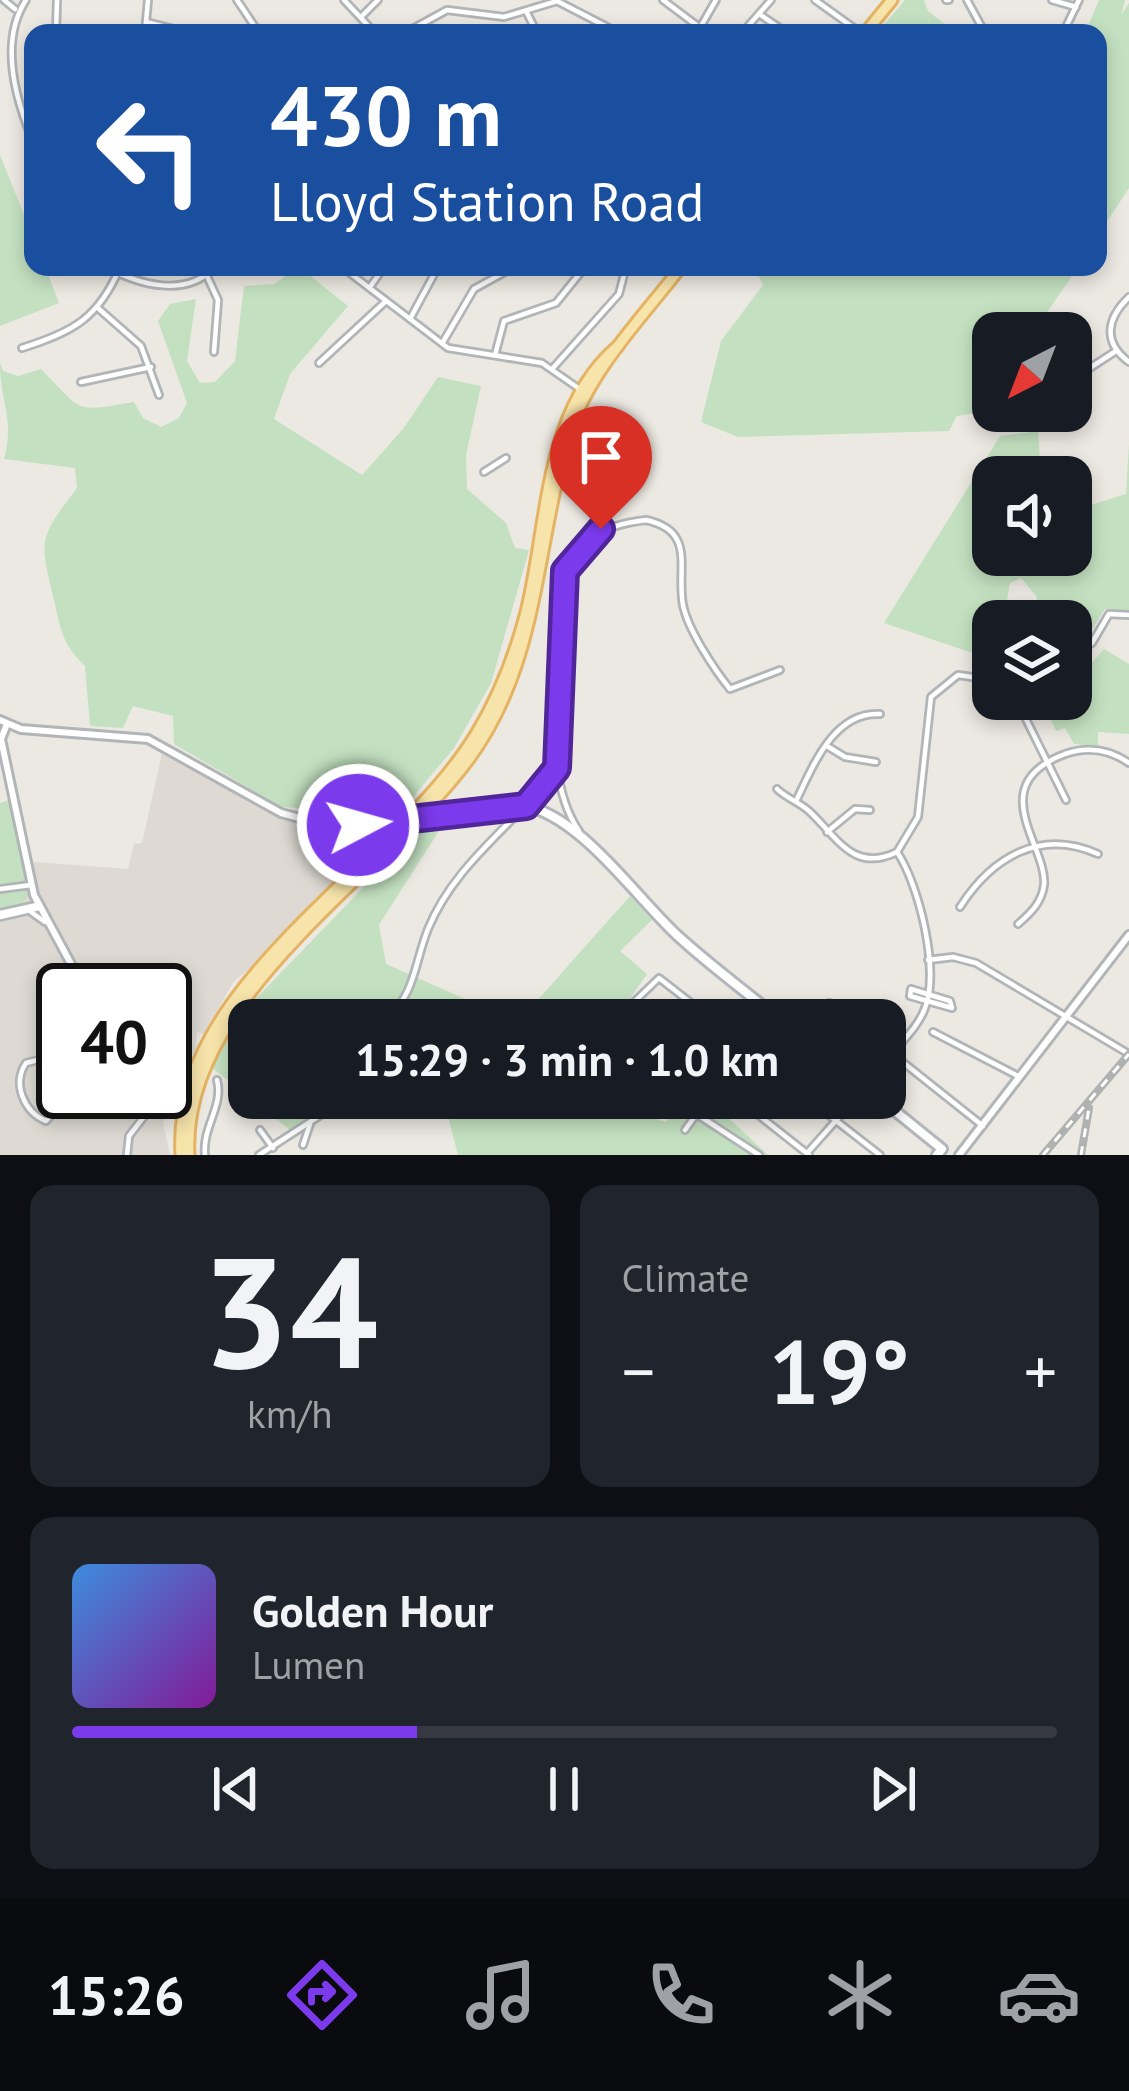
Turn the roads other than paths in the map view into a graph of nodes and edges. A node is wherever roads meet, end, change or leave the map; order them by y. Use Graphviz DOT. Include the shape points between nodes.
graph roads {
  1 [pos="4,0"];
  2 [pos="26,0"];
  3 [pos="148,0"];
  4 [pos="344,0"];
  5 [pos="378,0"];
  6 [pos="662,0"];
  7 [pos="771,0"];
  8 [pos="815,0"];
  9 [pos="892,0"];
  10 [pos="1052,0"];
  11 [pos="542,1"];
  12 [pos="456,4"];
  13 [pos="1078,4"];
  14 [pos="15,9"];
  15 [pos="526,10"];
  16 [pos="759,14"];
  17 [pos="361,17"];
  18 [pos="146,22"];
  19 [pos="154,24"];
  20 [pos="367,24"];
  21 [pos="421,24"];
  22 [pos="533,24"];
  23 [pos="603,24"];
  24 [pos="694,24"];
  25 [pos="750,24"];
  26 [pos="774,24"];
  27 [pos="850,24"];
  28 [pos="871,24"];
  29 [pos="24,115"];
  30 [pos="116,276"];
  31 [pos="139,276"];
  32 [pos="207,276"];
  33 [pos="354,276"];
  34 [pos="378,276"];
  35 [pos="433,276"];
  36 [pos="498,276"];
  37 [pos="578,276"];
  38 [pos="624,276"];
  39 [pos="674,276"];
  40 [pos="369,288"];
  41 [pos="1129,297"];
  42 [pos="386,301"];
  43 [pos="99,310"];
  44 [pos="410,319"];
  45 [pos="442,344"];
  46 [pos="22,348"];
  47 [pos="1116,351"];
  48 [pos="214,352"];
  49 [pos="494,356"];
  50 [pos="1129,362"];
  51 [pos="319,363"];
  52 [pos="1092,366"];
  53 [pos="151,367"];
  54 [pos="553,368"];
  55 [pos="81,382"];
  56 [pos="584,392"];
  57 [pos="159,395"];
  58 [pos="506,458"];
  59 [pos="484,472"];
  60 [pos="1129,614"];
  61 [pos="1092,644"];
  62 [pos="780,670"];
  63 [pos="972,677"];
  64 [pos="880,714"];
  65 [pos="1027,720"];
  66 [pos="3,722"];
  67 [pos="30,729"];
  68 [pos="1,736"];
  69 [pos="826,746"];
  70 [pos="875,762"];
  71 [pos="1049,762"];
  72 [pos="1129,763"];
  73 [pos="557,769"];
  74 [pos="777,789"];
  75 [pos="1066,800"];
  76 [pos="796,801"];
  77 [pos="431,805"];
  78 [pos="526,806"];
  79 [pos="870,809"];
  80 [pos="440,816"];
  81 [pos="413,819"];
  82 [pos="374,824"];
  83 [pos="827,832"];
  84 [pos="394,834"];
  85 [pos="1031,846"];
  86 [pos="592,847"];
  87 [pos="898,851"];
  88 [pos="1098,854"];
  89 [pos="31,885"];
  90 [pos="0,889"];
  91 [pos="34,895"];
  92 [pos="38,906"];
  93 [pos="960,907"];
  94 [pos="24,909"];
  95 [pos="0,915"];
  96 [pos="45,922"];
  97 [pos="1018,924"];
  98 [pos="1129,935"];
  99 [pos="928,960"];
  100 [pos="69,963"];
  101 [pos="929,994"];
  102 [pos="405,999"];
  103 [pos="637,999"];
  104 [pos="686,999"];
  105 [pos="752,999"];
  106 [pos="927,1003"];
  107 [pos="1070,1014"];
  108 [pos="933,1032"];
  109 [pos="906,1033"];
  110 [pos="1129,1054"];
  111 [pos="36,1061"];
  112 [pos="906,1064"];
  113 [pos="192,1068"];
  114 [pos="1020,1077"];
  115 [pos="218,1080"];
  116 [pos="36,1112"];
  117 [pos="192,1117"];
  118 [pos="208,1118"];
  119 [pos="140,1119"];
  120 [pos="188,1119"];
  121 [pos="189,1119"];
  122 [pos="317,1119"];
  123 [pos="693,1119"];
  124 [pos="702,1119"];
  125 [pos="763,1119"];
  126 [pos="903,1119"];
  127 [pos="836,1120"];
  128 [pos="310,1124"];
  129 [pos="983,1126"];
  130 [pos="260,1130"];
  131 [pos="685,1130"];
  132 [pos="303,1145"];
  133 [pos="273,1148"];
  134 [pos="943,1153"];
  135 [pos="807,1154"];
  136 [pos="127,1155"];
  137 [pos="185,1155"];
  138 [pos="205,1155"];
  139 [pos="259,1155"];
  140 [pos="759,1155"];
  141 [pos="880,1155"];
  142 [pos="959,1155"];
  1 -- 14 [label="street"];
  2 -- 14 [label="street"];
  3 -- 18 [label="street"];
  4 -- 17 [label="street"];
  5 -- 17 [label="street"];
  6 -- 24 [label="street"];
  7 -- 16 [label="street"];
  8 -- 27 [label="street"];
  9 -- 28 [label="main road"];
  10 -- 13 [label="street"];
  11 -- 15 [label="street"];
  11 -- 23 [label="street" via="566,3"];
  12 -- 15 [label="street" via="500,17"];
  12 -- 21 [label="street"];
  14 -- 29 [label="street" via="2,53"];
  15 -- 22 [label="street"];
  16 -- 25 [label="street"];
  16 -- 26 [label="street"];
  17 -- 20 [label="street"];
  18 -- 19 [label="street"];
  30 -- 43 [label="street"];
  31 -- 32 [label="street" via="173,286"];
  32 -- 48 [label="street" via="218,300"];
  33 -- 40 [label="street"];
  34 -- 40 [label="street"];
  35 -- 44 [label="street"];
  36 -- 45 [label="street" via="474,289"];
  37 -- 49 [label="street" via="556,303 504,322"];
  38 -- 54 [label="street" via="620,294"];
  39 -- 56 [label="main road"];
  40 -- 42 [label="street"];
  41 -- 47 [label="street" via="1110,324"];
  42 -- 44 [label="street"];
  42 -- 51 [label="street"];
  43 -- 46 [label="street" via="65,335"];
  43 -- 53 [label="street" via="134,339"];
  44 -- 45 [label="street"];
  45 -- 49 [label="street"];
  47 -- 50 [label="street"];
  47 -- 52 [label="street"];
  49 -- 54 [label="street"];
  53 -- 55 [label="street"];
  53 -- 57 [label="street"];
  54 -- 56 [label="street"];
  56 -- 77 [label="main road" via="516,671 481,741"];
  56 -- 81 [label="main road" via="561,438 526,614 505,675 469,746"];
  58 -- 59 [label="street"];
  60 -- 61 [label="street" via="1109,614"];
  62 -- 73 [label="street" via="727,687 683,607 680,543 661,524 601,529 566,567"];
  63 -- 87 [label="street" via="958,675 931,697 918,817"];
  64 -- 69 [label="street" via="848,721"];
  65 -- 71 [label="street"];
  66 -- 67 [label="street"];
  66 -- 68 [label="street"];
  67 -- 68 [label="street"];
  67 -- 82 [label="street" via="148,739 281,813"];
  68 -- 89 [label="street"];
  69 -- 70 [label="street"];
  69 -- 76 [label="street"];
  71 -- 72 [label="street" via="1088,750"];
  71 -- 75 [label="street"];
  71 -- 85 [label="street" via="1024,800"];
  73 -- 78 [label="street"];
  73 -- 86 [label="street" via="564,807"];
  74 -- 76 [label="street"];
  76 -- 83 [label="street"];
  77 -- 80 [label="main road"];
  77 -- 81 [label="main road"];
  78 -- 80 [label="main road"];
  78 -- 86 [label="main road"];
  78 -- 102 [label="street" via="456,880 428,929"];
  79 -- 83 [label="street" via="855,809"];
  80 -- 81 [label="main road"];
  81 -- 82 [label="street"];
  81 -- 84 [label="main road"];
  81 -- 113 [label="main road" via="232,1013"];
  82 -- 84 [label="main road" via="392,825"];
  83 -- 87 [label="street" via="864,859"];
  84 -- 113 [label="main road" via="230,1004"];
  85 -- 88 [label="street" via="1063,843"];
  85 -- 93 [label="street" via="986,874"];
  85 -- 97 [label="street" via="1044,886"];
  86 -- 105 [label="main road" via="673,932"];
  87 -- 99 [label="street" via="916,891"];
  89 -- 90 [label="street"];
  89 -- 91 [label="street"];
  91 -- 92 [label="street"];
  91 -- 94 [label="street"];
  92 -- 94 [label="street"];
  92 -- 96 [label="street"];
  94 -- 95 [label="street"];
  94 -- 96 [label="street"];
  96 -- 100 [label="street"];
  98 -- 107 [label="street"];
  99 -- 101 [label="street"];
  99 -- 107 [label="street" via="967,959"];
  101 -- 106 [label="street"];
  101 -- 106 [label="street" via="909,991"];
  101 -- 106 [label="street" via="952,1006"];
  103 -- 104 [label="street" via="655,977"];
  106 -- 109 [label="street"];
  107 -- 110 [label="street"];
  107 -- 114 [label="street"];
  108 -- 114 [label="street"];
  111 -- 116 [label="street" via="20,1076 25,1102"];
  112 -- 129 [label="street"];
  114 -- 129 [label="street"];
  115 -- 118 [label="street"];
  117 -- 118 [label="street"];
  118 -- 138 [label="street"];
  119 -- 136 [label="street"];
  120 -- 137 [label="main road"];
  121 -- 137 [label="main road"];
  122 -- 128 [label="street"];
  123 -- 131 [label="street"];
  124 -- 140 [label="street"];
  125 -- 135 [label="street"];
  126 -- 134 [label="main road"];
  127 -- 135 [label="street"];
  127 -- 141 [label="street"];
  128 -- 132 [label="street"];
  128 -- 133 [label="street"];
  129 -- 142 [label="street"];
  130 -- 133 [label="street"];
  133 -- 139 [label="street"];
}
